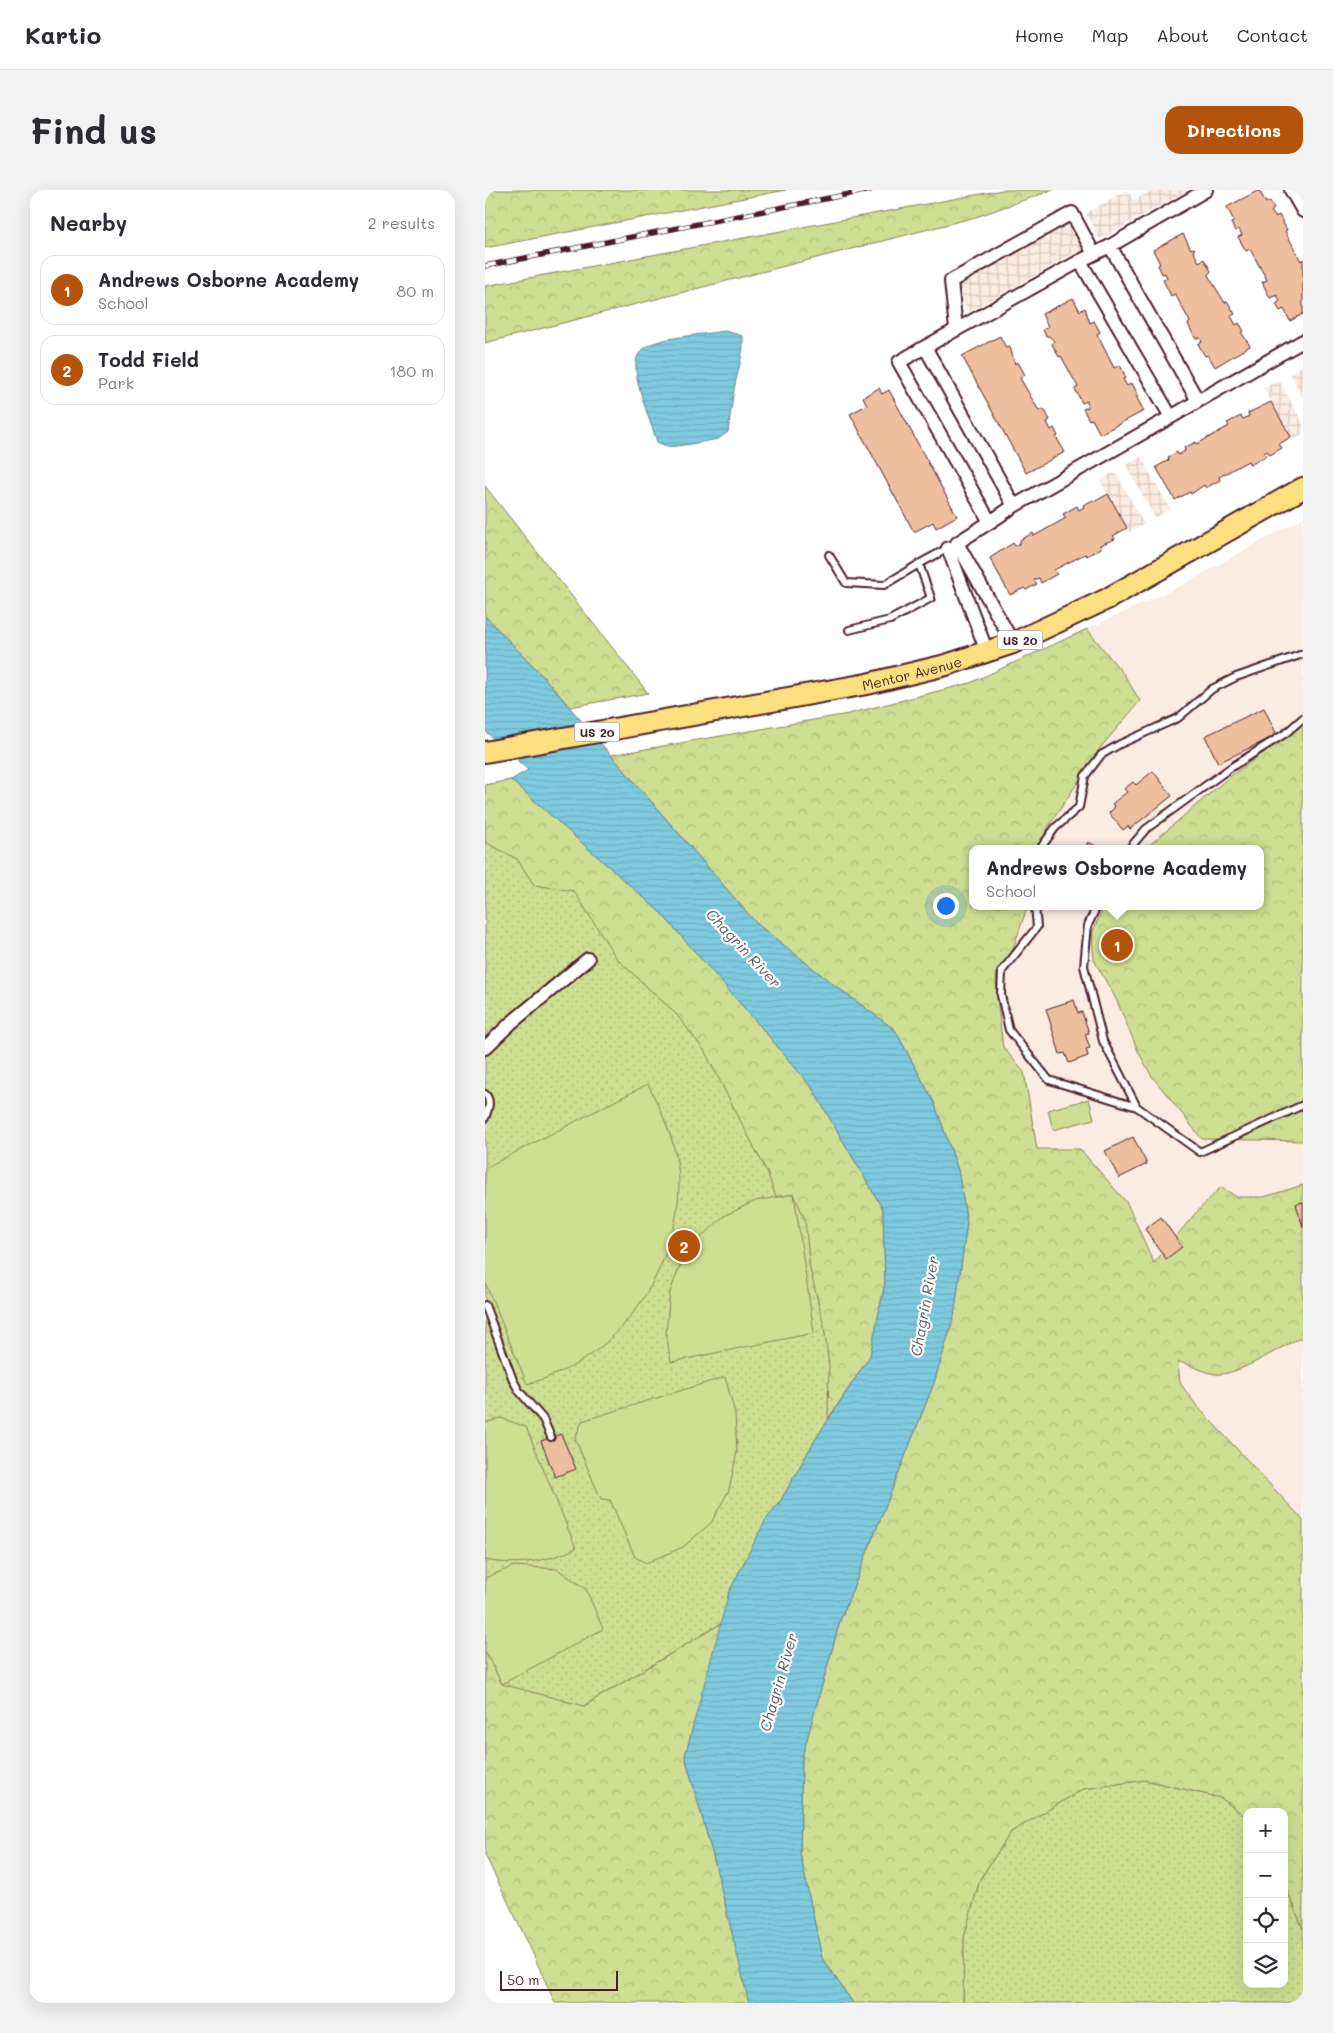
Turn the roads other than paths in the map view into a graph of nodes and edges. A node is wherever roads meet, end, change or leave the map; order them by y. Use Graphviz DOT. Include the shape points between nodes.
graph roads {
  1 [pos="1206,190"];
  2 [pos="1291,190"];
  3 [pos="1303,211"];
  4 [pos="1110,246"];
  5 [pos="1094,254"];
  6 [pos="1080,261"];
  7 [pos="956,329"];
  8 [pos="1303,342"];
  9 [pos="925,347"];
  10 [pos="1198,401"];
  11 [pos="1171,417"];
  12 [pos="1303,488"];
  13 [pos="1014,506"];
  14 [pos="991,522"];
  15 [pos="953,546"];
  16 [pos="829,555"];
  17 [pos="919,564"];
  18 [pos="849,630"];
  19 [pos="1013,643"];
  20 [pos="987,652"];
  21 [pos="1303,654"];
  22 [pos="1303,718"];
  23 [pos="485,752"];
  24 [pos="1043,845"];
  25 [pos="1132,845"];
  26 [pos="1035,910"];
  27 [pos="1095,910"];
  28 [pos="589,960"];
  29 [pos="485,1048"];
  30 [pos="485,1094"];
  31 [pos="1303,1104"];
  32 [pos="1137,1107"];
  33 [pos="485,1118"];
  34 [pos="485,1305"];
  35 [pos="551,1438"];
  1 -- 4 [label="street"];
  2 -- 3 [label="street"];
  4 -- 5 [label="street"];
  4 -- 10 [label="street"];
  5 -- 6 [label="street"];
  5 -- 7 [label="street" via="1072,213 951,281"];
  6 -- 7 [label="street"];
  6 -- 11 [label="street"];
  7 -- 9 [label="street"];
  8 -- 10 [label="street"];
  9 -- 13 [label="street"];
  9 -- 14 [label="street" via="899,362"];
  10 -- 11 [label="street"];
  11 -- 13 [label="street"];
  12 -- 19 [label="main road, Mentor Avenue / US 20" via="1107,599"];
  13 -- 14 [label="street"];
  14 -- 15 [label="street"];
  15 -- 17 [label="lane"];
  15 -- 19 [label="street"];
  15 -- 20 [label="street"];
  16 -- 17 [label="lane" via="846,583 884,585"];
  17 -- 18 [label="lane" via="931,598 890,620"];
  19 -- 20 [label="main road, Mentor Avenue / US 20"];
  20 -- 23 [label="main road, Mentor Avenue / US 20" via="875,682"];
  21 -- 24 [label="lane" via="1236,677 1213,689 1178,718 1101,755 1085,776 1079,807 1055,828"];
  22 -- 25 [label="lane" via="1146,829"];
  26 -- 32 [label="lane" via="1037,927 1002,971 1001,995 1009,1030 1049,1080"];
  27 -- 32 [label="lane" via="1088,925 1084,966 1103,1041"];
  28 -- 29 [label="street"];
  30 -- 33 [label="lane" via="489,1104"];
  31 -- 32 [label="lane" via="1200,1152"];
  34 -- 35 [label="lane" via="513,1380 543,1419"];
}
